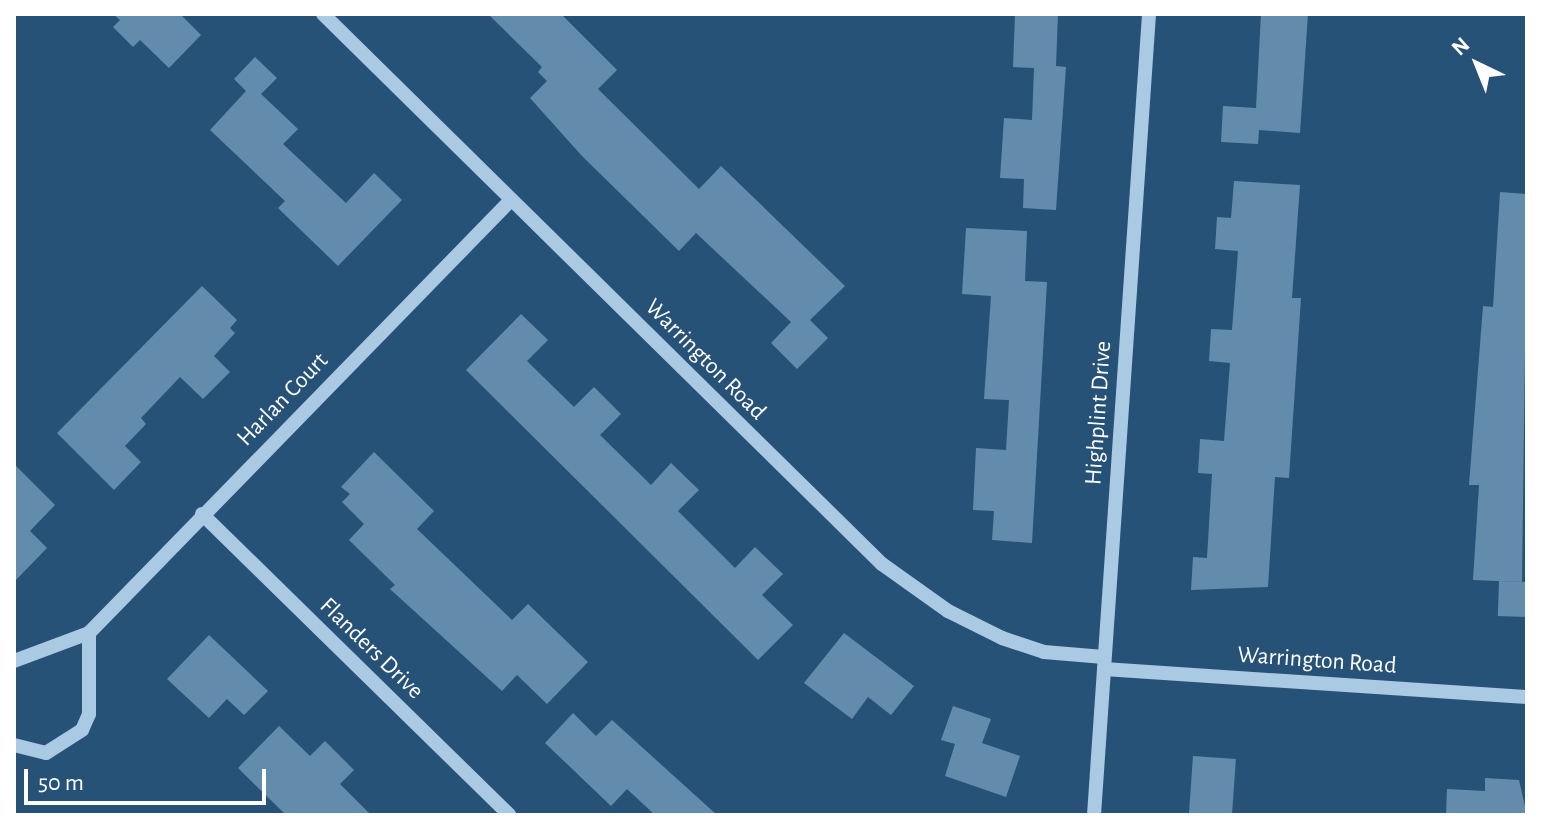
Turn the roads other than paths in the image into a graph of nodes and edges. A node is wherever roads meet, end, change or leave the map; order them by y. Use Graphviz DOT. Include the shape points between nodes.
graph roads {
  1 [pos="323,14"];
  2 [pos="1149,14"];
  3 [pos="511,200"];
  4 [pos="202,514"];
  5 [pos="89,633"];
  6 [pos="14,661"];
  7 [pos="1104,663"];
  8 [pos="1527,697"];
  9 [pos="14,745"];
  10 [pos="509,815"];
  11 [pos="1094,815"];
  1 -- 3 [label="street, Warrington Road"];
  2 -- 7 [label="street, Highplint Drive"];
  3 -- 4 [label="street, Harlan Court"];
  3 -- 7 [label="street, Warrington Road" via="913,588 1024,647"];
  4 -- 5 [label="street, Harlan Court"];
  4 -- 10 [label="street, Flanders Drive"];
  5 -- 6 [label="street, Harlan Court"];
  5 -- 9 [label="street" via="89,714 82,730 46,753"];
  7 -- 8 [label="street, Warrington Road"];
  7 -- 11 [label="street, Highplint Drive"];
}
